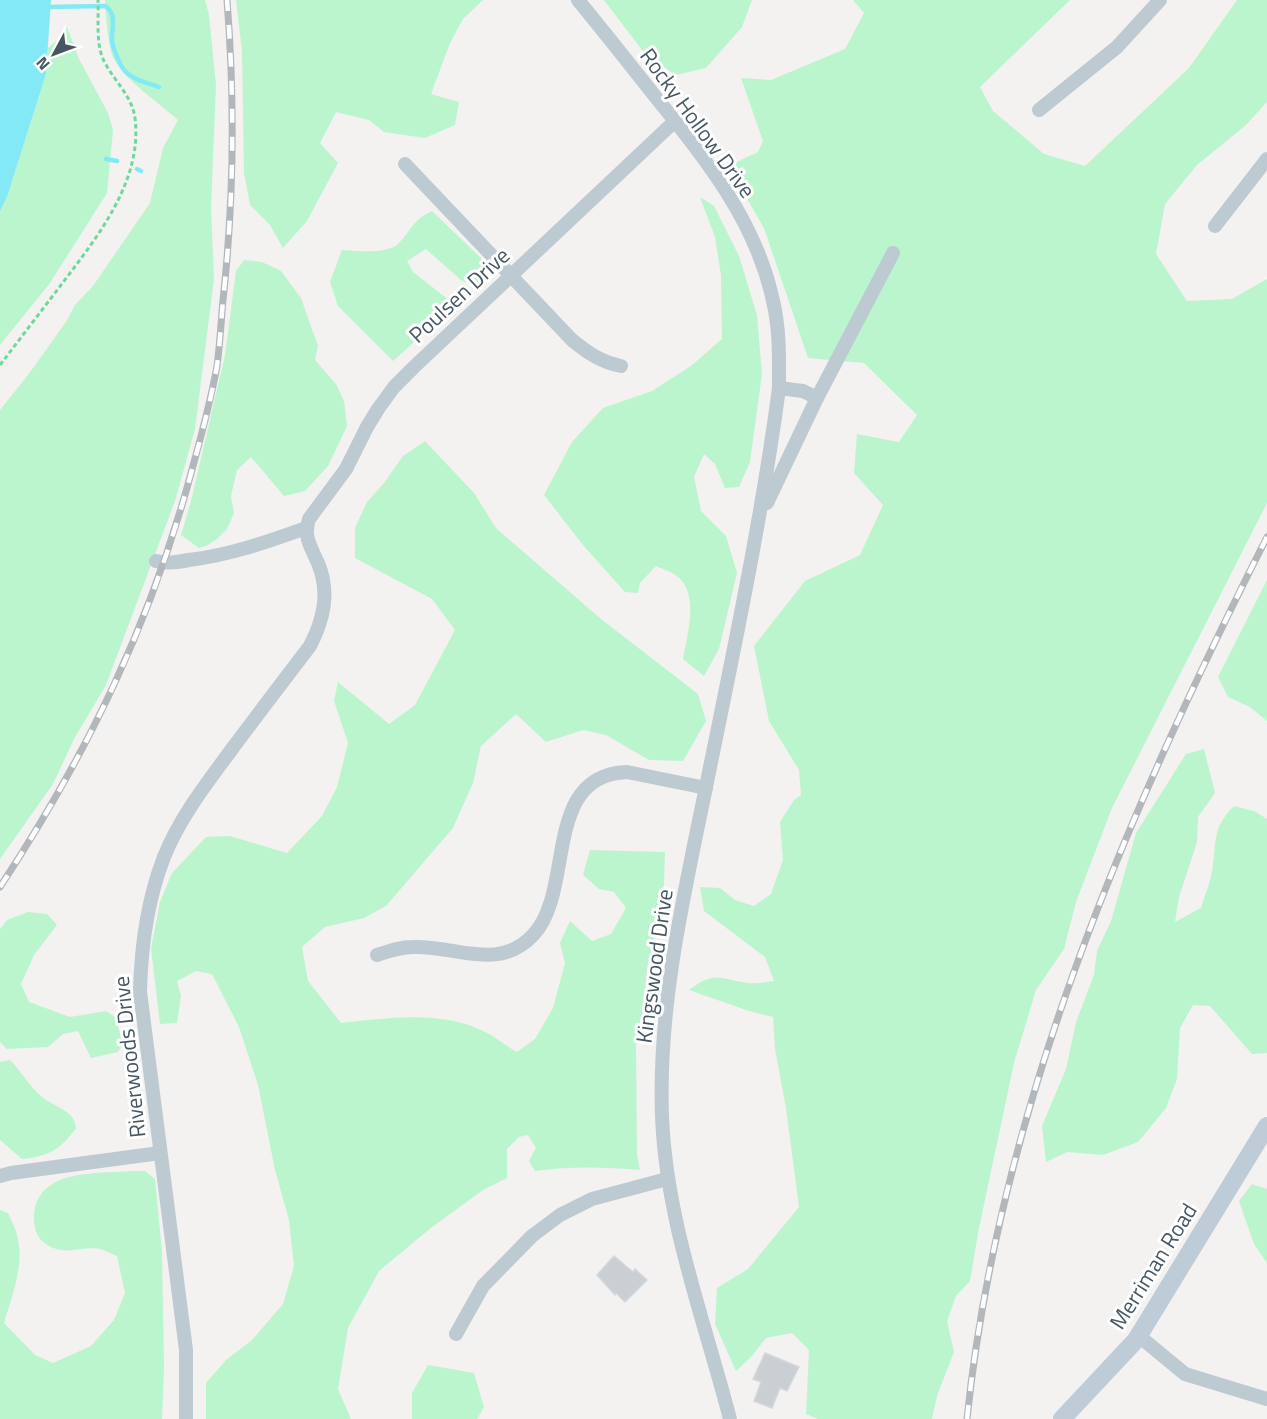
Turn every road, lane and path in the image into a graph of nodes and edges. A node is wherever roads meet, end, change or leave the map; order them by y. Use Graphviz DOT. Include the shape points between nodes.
graph roads {
  1 [pos="98,0"];
  2 [pos="578,0"];
  3 [pos="1160,0"];
  4 [pos="1039,110"];
  5 [pos="675,121"];
  6 [pos="1267,159"];
  7 [pos="405,164"];
  8 [pos="1215,226"];
  9 [pos="893,253"];
  10 [pos="510,276"];
  11 [pos="0,365"];
  12 [pos="621,366"];
  13 [pos="779,388"];
  14 [pos="817,398"];
  15 [pos="760,518"];
  16 [pos="306,528"];
  17 [pos="156,561"];
  18 [pos="706,788"];
  19 [pos="377,955"];
  20 [pos="1267,1126"];
  21 [pos="160,1153"];
  22 [pos="0,1176"];
  23 [pos="667,1179"];
  24 [pos="456,1334"];
  25 [pos="1139,1336"];
  26 [pos="1267,1399"];
  27 [pos="186,1419"];
  28 [pos="730,1419"];
  29 [pos="1062,1419"];
  1 -- 11 [label="path" via="101,53 131,102 135,116 130,167 124,188 102,228"];
  2 -- 5 [label="street, Rocky Hollow Drive"];
  3 -- 4 [label="street" via="1117,47"];
  5 -- 10 [label="street, Poulsen Drive"];
  5 -- 13 [label="street, Rocky Hollow Drive" via="724,186 761,258 780,341"];
  6 -- 8 [label="street"];
  7 -- 10 [label="street"];
  9 -- 14 [label="street, Kingswood Drive"];
  10 -- 12 [label="street" via="589,354"];
  10 -- 16 [label="street, Poulsen Drive" via="394,387"];
  13 -- 14 [label="street" via="803,391"];
  13 -- 15 [label="street, Kingswood Drive"];
  14 -- 15 [label="street, Kingswood Drive"];
  15 -- 18 [label="street, Kingswood Drive"];
  16 -- 17 [label="street" via="250,548 195,560"];
  16 -- 21 [label="street, Riverwoods Drive" via="307,541 324,582 319,628 310,646 195,798 153,889 141,957 141,992"];
  18 -- 19 [label="street" via="627,772 614,772 587,788 567,820 551,900 542,924 516,948 491,955 413,947"];
  18 -- 23 [label="street, Kingswood Drive" via="664,1024 662,1117"];
  20 -- 25 [label="main road, Merriman Road"];
  21 -- 22 [label="street"];
  21 -- 27 [label="street, Riverwoods Drive" via="186,1350"];
  23 -- 24 [label="street" via="592,1199 560,1215 532,1236 483,1286"];
  23 -- 28 [label="street, Kingswood Drive" via="687,1270"];
  25 -- 26 [label="street" via="1185,1374"];
  25 -- 29 [label="main road, Merriman Road"];
}
